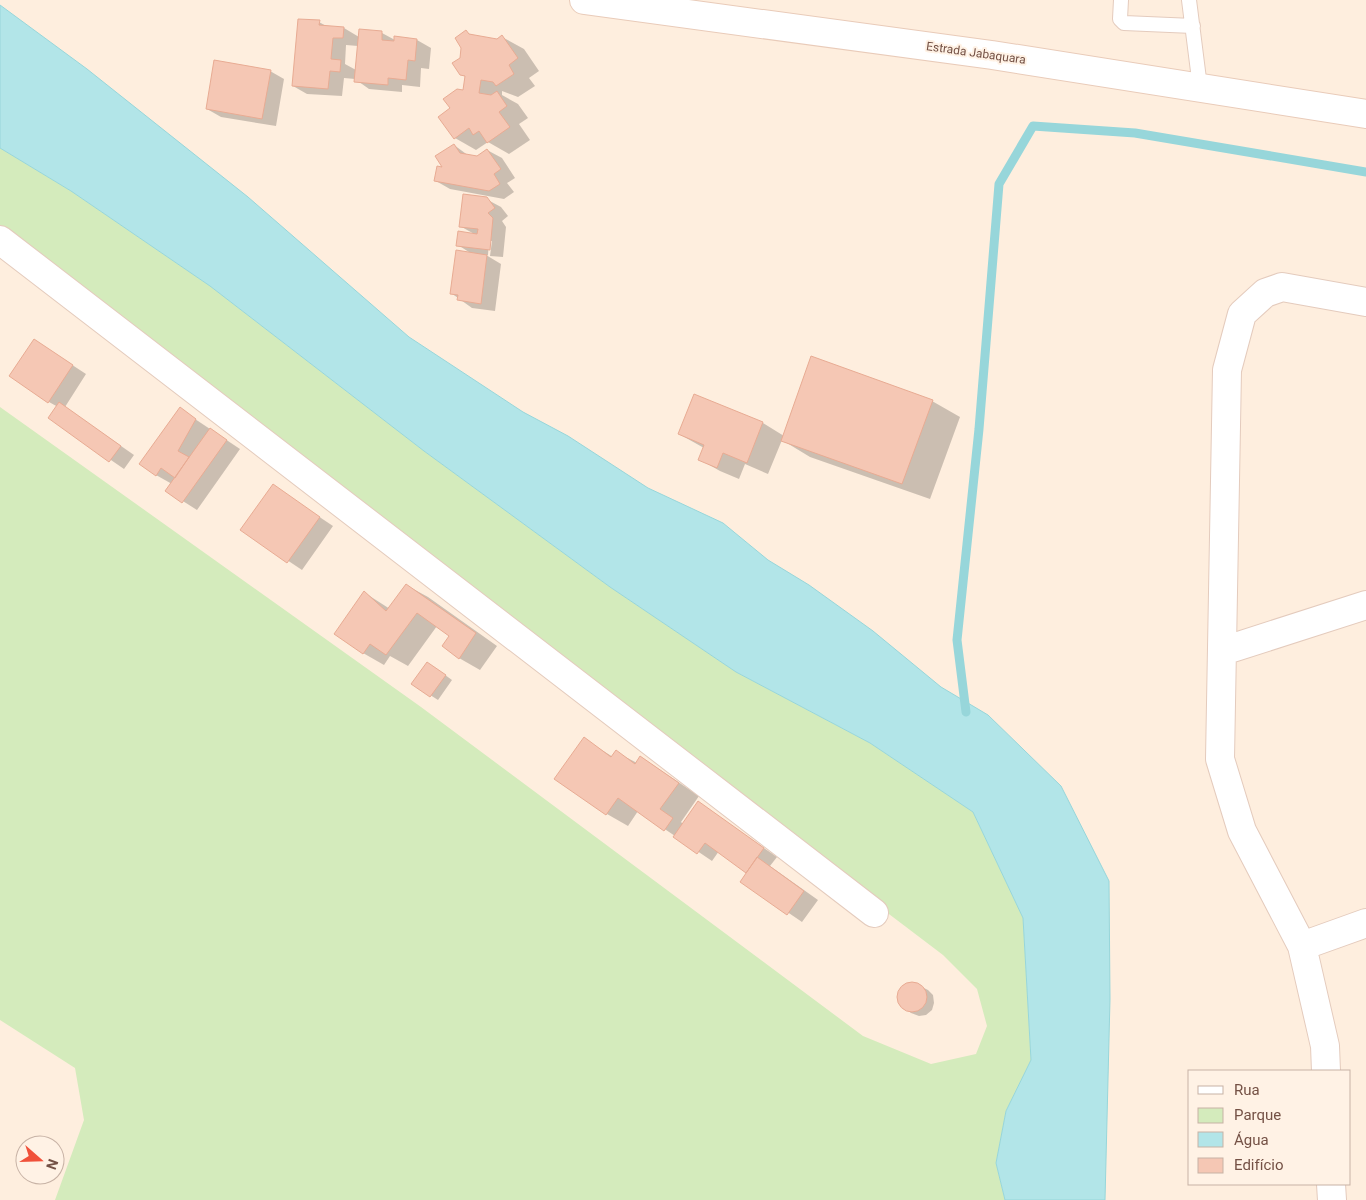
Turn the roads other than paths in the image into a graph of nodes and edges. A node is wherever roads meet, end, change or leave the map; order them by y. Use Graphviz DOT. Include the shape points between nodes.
graph roads {
  1 [pos="584,0"];
  2 [pos="1121,0"];
  3 [pos="1189,0"];
  4 [pos="1193,26"];
  5 [pos="1200,88"];
  6 [pos="1366,114"];
  7 [pos="0,240"];
  8 [pos="1366,302"];
  9 [pos="1366,605"];
  10 [pos="1223,651"];
  11 [pos="874,913"];
  12 [pos="1366,923"];
  13 [pos="1302,946"];
  14 [pos="1326,1070"];
  15 [pos="1331,1185"];
  16 [pos="1332,1200"];
  1 -- 5 [label="street, Estrada Jabaquara" via="992,55"];
  2 -- 4 [label="lane" via="1120,19 1124,23"];
  3 -- 4 [label="lane"];
  4 -- 5 [label="lane"];
  5 -- 6 [label="street, Estrada Jabaquara"];
  7 -- 11 [label="street"];
  8 -- 10 [label="street" via="1282,287 1265,293 1242,314 1227,370"];
  9 -- 10 [label="street"];
  10 -- 13 [label="street" via="1220,759 1242,831"];
  12 -- 13 [label="street"];
  13 -- 14 [label="street" via="1325,1046"];
  15 -- 16 [label="street"];
}
